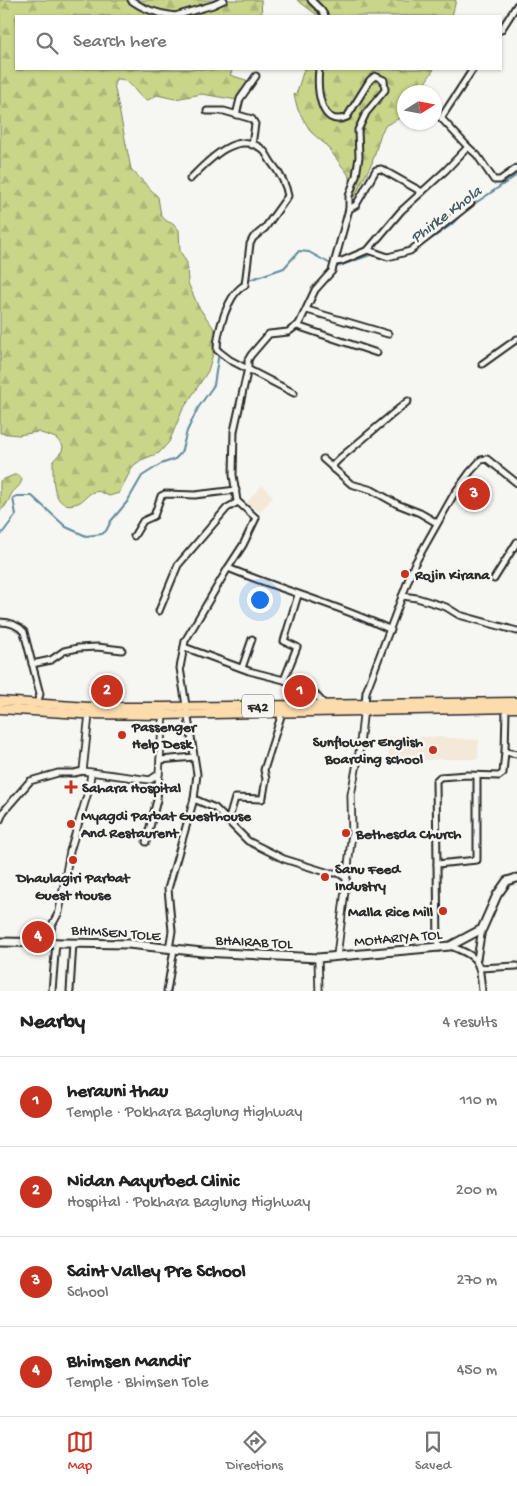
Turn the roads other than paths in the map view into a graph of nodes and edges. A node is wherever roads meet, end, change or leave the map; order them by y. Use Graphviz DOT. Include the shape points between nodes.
graph roads {
  1 [pos="130,0"];
  2 [pos="224,0"];
  3 [pos="311,0"];
  4 [pos="517,5"];
  5 [pos="168,15"];
  6 [pos="178,15"];
  7 [pos="324,15"];
  8 [pos="502,28"];
  9 [pos="319,70"];
  10 [pos="472,70"];
  11 [pos="256,76"];
  12 [pos="207,110"];
  13 [pos="236,115"];
  14 [pos="252,145"];
  15 [pos="468,147"];
  16 [pos="517,168"];
  17 [pos="190,179"];
  18 [pos="422,192"];
  19 [pos="471,203"];
  20 [pos="349,209"];
  21 [pos="368,250"];
  22 [pos="336,262"];
  23 [pos="307,310"];
  24 [pos="297,326"];
  25 [pos="388,334"];
  26 [pos="517,340"];
  27 [pos="377,353"];
  28 [pos="482,364"];
  29 [pos="248,368"];
  30 [pos="294,393"];
  31 [pos="408,401"];
  32 [pos="323,459"];
  33 [pos="333,469"];
  34 [pos="517,483"];
  35 [pos="236,490"];
  36 [pos="238,502"];
  37 [pos="437,523"];
  38 [pos="134,536"];
  39 [pos="517,542"];
  40 [pos="228,568"];
  41 [pos="494,578"];
  42 [pos="298,595"];
  43 [pos="402,596"];
  44 [pos="159,611"];
  45 [pos="0,622"];
  46 [pos="391,630"];
  47 [pos="517,631"];
  48 [pos="252,639"];
  49 [pos="184,647"];
  50 [pos="122,650"];
  51 [pos="32,664"];
  52 [pos="242,668"];
  53 [pos="284,680"];
  54 [pos="0,701"];
  55 [pos="517,702"];
  56 [pos="37,704"];
  57 [pos="325,705"];
  58 [pos="364,708"];
  59 [pos="517,708"];
  60 [pos="0,709"];
  61 [pos="506,709"];
  62 [pos="163,711"];
  63 [pos="187,711"];
  64 [pos="282,713"];
  65 [pos="89,714"];
  66 [pos="505,752"];
  67 [pos="517,754"];
  68 [pos="194,757"];
  69 [pos="160,760"];
  70 [pos="83,772"];
  71 [pos="91,773"];
  72 [pos="159,774"];
  73 [pos="477,776"];
  74 [pos="194,799"];
  75 [pos="2,810"];
  76 [pos="0,820"];
  77 [pos="228,822"];
  78 [pos="146,842"];
  79 [pos="437,864"];
  80 [pos="346,878"];
  81 [pos="517,878"];
  82 [pos="482,929"];
  83 [pos="0,942"];
  84 [pos="48,942"];
  85 [pos="56,942"];
  86 [pos="73,943"];
  87 [pos="450,946"];
  88 [pos="438,948"];
  89 [pos="172,949"];
  90 [pos="337,956"];
  91 [pos="318,958"];
  92 [pos="476,959"];
  93 [pos="517,966"];
  94 [pos="480,968"];
  95 [pos="52,991"];
  96 [pos="70,991"];
  97 [pos="167,991"];
  98 [pos="319,991"];
  99 [pos="482,991"];
  1 -- 5 [label="street"];
  2 -- 6 [label="street"];
  3 -- 7 [label="street"];
  4 -- 8 [label="street"];
  9 -- 20 [label="street" via="322,106 334,119 347,117 375,76 384,80 385,90 366,113 358,130 359,157"];
  10 -- 15 [label="street" via="441,118"];
  11 -- 13 [label="street" via="240,99"];
  12 -- 13 [label="street"];
  13 -- 14 [label="street" via="254,122"];
  14 -- 17 [label="street" via="228,147"];
  14 -- 29 [label="street" via="263,150 275,166 288,196 253,238 245,284 238,288 231,301 217,338 217,350"];
  15 -- 16 [label="street" via="494,180 500,180"];
  15 -- 18 [label="street"];
  18 -- 20 [label="street" via="387,171 376,170 356,205"];
  18 -- 21 [label="street"];
  19 -- 21 [label="street" via="410,251 388,256"];
  20 -- 22 [label="street"];
  21 -- 22 [label="street"];
  22 -- 23 [label="street" via="326,280 318,286"];
  23 -- 24 [label="street"];
  23 -- 25 [label="street"];
  24 -- 27 [label="street"];
  24 -- 29 [label="street" via="288,332 270,334 248,360"];
  26 -- 28 [label="street"];
  29 -- 30 [label="street"];
  29 -- 35 [label="street" via="234,431"];
  31 -- 33 [label="street" via="339,459"];
  32 -- 33 [label="street"];
  33 -- 37 [label="street" via="350,484 372,490"];
  34 -- 37 [label="street" via="487,460 481,460 454,494"];
  35 -- 36 [label="street"];
  35 -- 38 [label="street" via="194,495 165,494 161,496 154,516 143,521"];
  36 -- 40 [label="street" via="256,518"];
  36 -- 44 [label="street" via="227,508 178,566"];
  37 -- 43 [label="street"];
  39 -- 41 [label="street"];
  40 -- 42 [label="street"];
  40 -- 49 [label="street"];
  42 -- 46 [label="street" via="369,619"];
  42 -- 53 [label="street" via="284,640 297,647"];
  43 -- 46 [label="street"];
  43 -- 47 [label="street"];
  45 -- 51 [label="street" via="19,626 24,632"];
  46 -- 58 [label="street" via="366,692"];
  48 -- 52 [label="street"];
  49 -- 52 [label="street"];
  49 -- 63 [label="street" via="180,668"];
  50 -- 51 [label="street" via="78,648"];
  51 -- 56 [label="street" via="40,694"];
  52 -- 53 [label="street"];
  53 -- 57 [label="street" via="315,694"];
  54 -- 56 [label="highway, F42"];
  55 -- 58 [label="highway, F42"];
  56 -- 62 [label="highway, F42"];
  57 -- 58 [label="highway, F42"];
  57 -- 63 [label="highway, F42"];
  58 -- 61 [label="highway, F42"];
  58 -- 64 [label="highway, F42"];
  58 -- 80 [label="street" via="352,795 352,832"];
  59 -- 61 [label="highway, F42"];
  60 -- 65 [label="highway, F42"];
  61 -- 66 [label="street"];
  62 -- 63 [label="highway, F42"];
  62 -- 65 [label="highway, F42"];
  62 -- 69 [label="street"];
  63 -- 64 [label="highway, F42"];
  63 -- 68 [label="street"];
  64 -- 77 [label="street" via="264,770 263,797 234,799"];
  65 -- 70 [label="street"];
  66 -- 67 [label="street"];
  66 -- 73 [label="street" via="502,775"];
  68 -- 69 [label="street"];
  68 -- 74 [label="street" via="197,774"];
  69 -- 72 [label="street"];
  70 -- 71 [label="street"];
  70 -- 75 [label="street" via="58,773 30,781"];
  71 -- 72 [label="street" via="150,780"];
  71 -- 84 [label="street"];
  72 -- 78 [label="street" via="157,800"];
  73 -- 79 [label="street" via="477,860"];
  73 -- 79 [label="street" via="440,777 436,781"];
  74 -- 77 [label="street" via="215,808"];
  74 -- 89 [label="street" via="168,889"];
  75 -- 76 [label="street"];
  77 -- 80 [label="street" via="248,841 284,859"];
  79 -- 88 [label="street"];
  80 -- 90 [label="street"];
  81 -- 82 [label="main road" via="508,881 496,895"];
  82 -- 87 [label="main road, MOHARIYA TOL"];
  82 -- 92 [label="street"];
  83 -- 84 [label="main road, BHIMSEN TOLE"];
  84 -- 85 [label="main road, BHIMSEN TOLE"];
  85 -- 86 [label="main road, BHIMSEN TOLE"];
  85 -- 95 [label="street"];
  86 -- 89 [label="main road, BHIMSEN TOLE"];
  86 -- 96 [label="street"];
  87 -- 88 [label="main road, MOHARIYA TOL"];
  87 -- 92 [label="street"];
  88 -- 90 [label="main road, MOHARIYA TOL"];
  89 -- 91 [label="main road, BHAIRAB TOL"];
  89 -- 97 [label="street"];
  90 -- 91 [label="main road, BHAIRAB TOL"];
  91 -- 98 [label="street"];
  92 -- 94 [label="street"];
  93 -- 94 [label="street"];
  94 -- 99 [label="street"];
}
